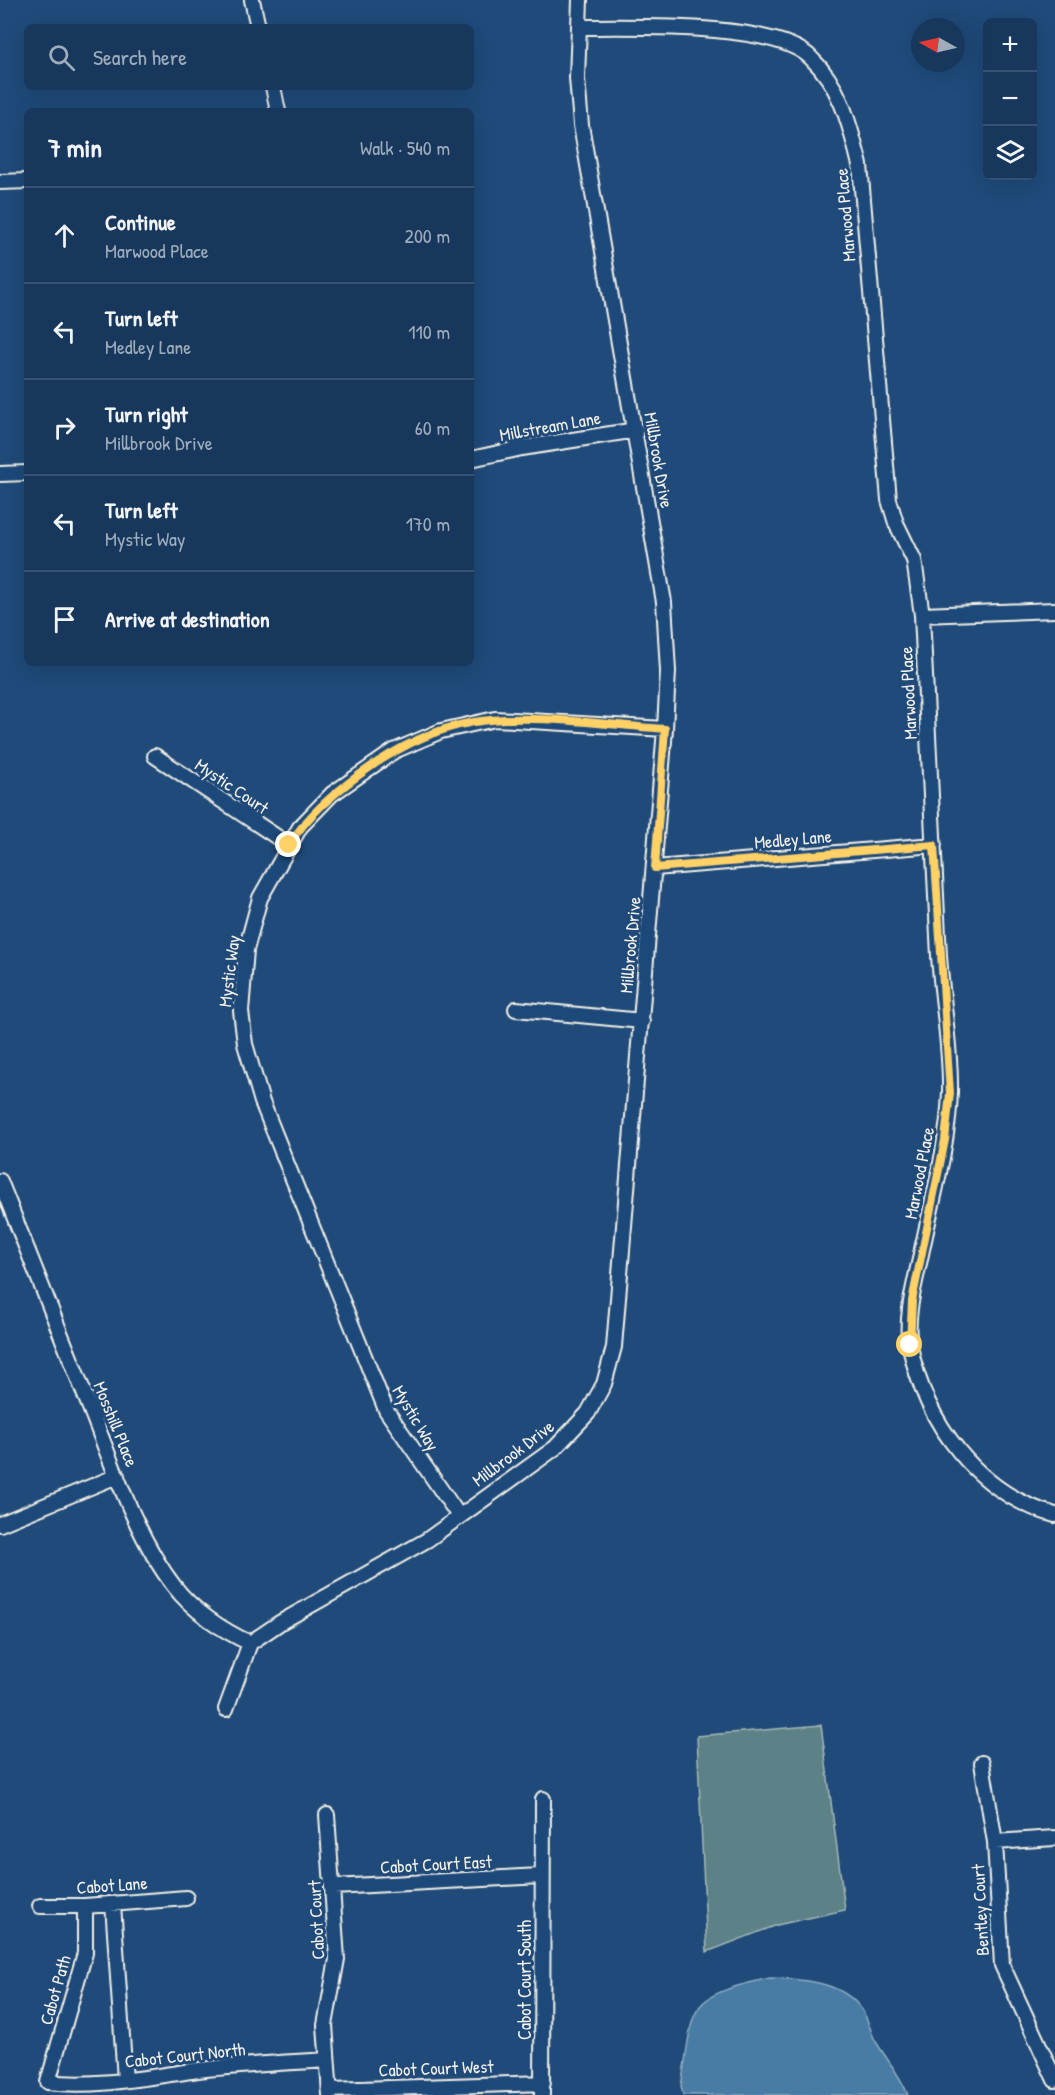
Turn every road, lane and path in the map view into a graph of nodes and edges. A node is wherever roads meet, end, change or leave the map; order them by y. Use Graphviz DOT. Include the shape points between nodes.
graph roads {
  1 [pos="252,0"];
  2 [pos="580,0"];
  3 [pos="257,24"];
  4 [pos="579,27"];
  5 [pos="274,90"];
  6 [pos="277,108"];
  7 [pos="0,182"];
  8 [pos="24,182"];
  9 [pos="636,430"];
  10 [pos="474,458"];
  11 [pos="24,473"];
  12 [pos="0,474"];
  13 [pos="1055,610"];
  14 [pos="922,615"];
  15 [pos="665,729"];
  16 [pos="155,756"];
  17 [pos="289,845"];
  18 [pos="934,845"];
  19 [pos="655,868"];
  20 [pos="516,1009"];
  21 [pos="642,1021"];
  22 [pos="0,1181"];
  23 [pos="117,1476"];
  24 [pos="1055,1515"];
  25 [pos="459,1516"];
  26 [pos="0,1524"];
  27 [pos="250,1643"];
  28 [pos="226,1709"];
  29 [pos="982,1763"];
  30 [pos="543,1799"];
  31 [pos="327,1815"];
  32 [pos="1055,1838"];
  33 [pos="995,1842"];
  34 [pos="541,1876"];
  35 [pos="333,1887"];
  36 [pos="186,1898"];
  37 [pos="113,1904"];
  38 [pos="40,1906"];
  39 [pos="85,1906"];
  40 [pos="326,2060"];
  41 [pos="125,2080"];
  42 [pos="1055,2080"];
  43 [pos="48,2082"];
  44 [pos="543,2089"];
  45 [pos="330,2092"];
  1 -- 3 [label="street"];
  2 -- 4 [label="street, Millbrook Drive"];
  4 -- 9 [label="street, Millbrook Drive" via="577,78 581,125"];
  4 -- 14 [label="street, Marwood Place" via="738,32 788,42 811,57 839,98 860,165 889,500 914,560"];
  5 -- 6 [label="street"];
  7 -- 8 [label="street"];
  9 -- 10 [label="street, Millstream Lane"];
  9 -- 15 [label="street, Millbrook Drive" via="664,602 668,670"];
  11 -- 12 [label="street"];
  13 -- 14 [label="street"];
  14 -- 18 [label="street, Marwood Place"];
  15 -- 17 [label="street, Mystic Way" via="495,719 441,731 394,751 332,794"];
  15 -- 19 [label="street, Millbrook Drive"];
  16 -- 17 [label="street, Mystic Court"];
  17 -- 25 [label="street, Mystic Way" via="260,898 246,950 241,1011 245,1044 262,1102 386,1410"];
  18 -- 19 [label="street, Medley Lane"];
  18 -- 24 [label="street, Marwood Place" via="950,1093 945,1140 912,1301 910,1345 923,1389 949,1440 985,1479"];
  19 -- 21 [label="street, Millbrook Drive"];
  20 -- 21 [label="street"];
  21 -- 25 [label="street, Millbrook Drive" via="614,1347 604,1384 588,1413 555,1449"];
  22 -- 23 [label="street, Mosshill Place"];
  23 -- 26 [label="street"];
  23 -- 27 [label="street, Mosshill Place" via="143,1533 175,1588 221,1627"];
  25 -- 27 [label="street, Millbrook Drive" via="427,1540"];
  27 -- 28 [label="street"];
  29 -- 33 [label="street, Bentley Court"];
  30 -- 34 [label="street, Cabot Court South"];
  31 -- 35 [label="street, Cabot Court"];
  32 -- 33 [label="street"];
  33 -- 42 [label="street, Bentley Court" via="1002,1965"];
  34 -- 35 [label="street, Cabot Court East"];
  34 -- 44 [label="street, Cabot Court South"];
  35 -- 40 [label="street, Cabot Court" via="337,1959 327,2009"];
  36 -- 37 [label="street, Cabot Lane"];
  37 -- 39 [label="street, Cabot Lane"];
  37 -- 41 [label="street"];
  38 -- 39 [label="street, Cabot Lane"];
  39 -- 43 [label="street, Cabot Path" via="85,1953"];
  40 -- 41 [label="street, Cabot Court North"];
  40 -- 45 [label="street, Cabot Court"];
  41 -- 43 [label="street, Cabot Court North"];
  44 -- 45 [label="street, Cabot Court West"];
}
